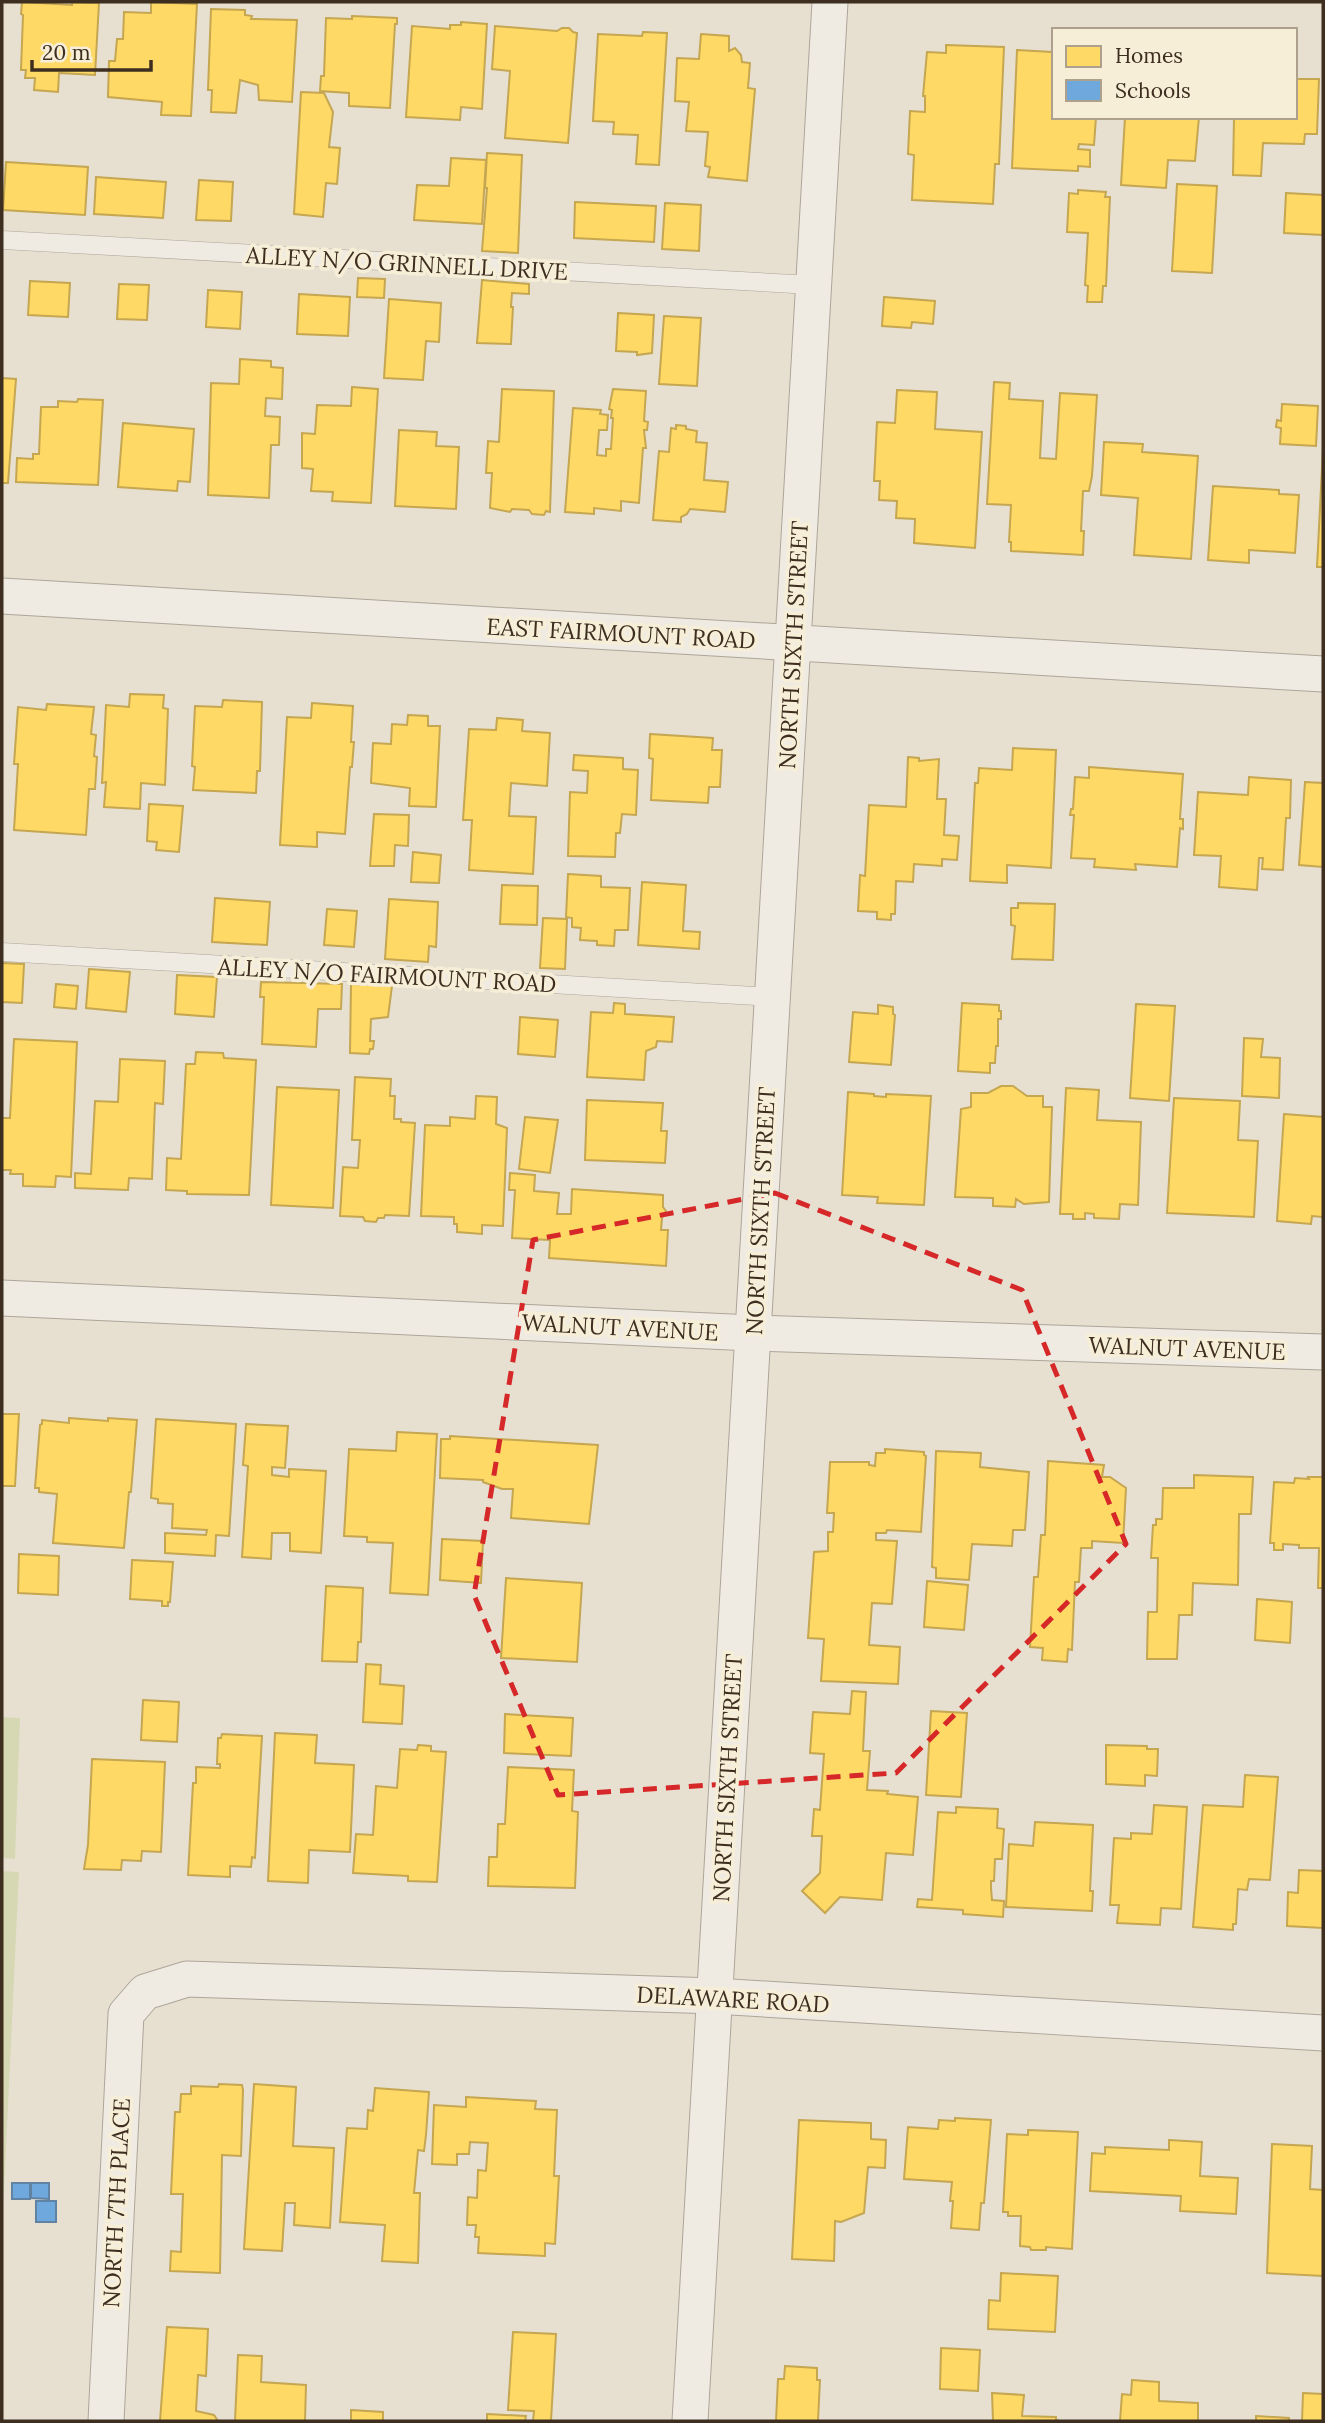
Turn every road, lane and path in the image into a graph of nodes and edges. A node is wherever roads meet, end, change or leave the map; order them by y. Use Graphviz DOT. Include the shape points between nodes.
graph roads {
  1 [pos="830,2"];
  2 [pos="2,240"];
  3 [pos="812,285"];
  4 [pos="2,596"];
  5 [pos="793,643"];
  6 [pos="1323,674"];
  7 [pos="2,952"];
  8 [pos="772,997"];
  9 [pos="2,1298"];
  10 [pos="752,1333"];
  11 [pos="1323,1352"];
  12 [pos="145,1992"];
  13 [pos="715,1996"];
  14 [pos="1323,2034"];
  15 [pos="106,2421"];
  16 [pos="690,2421"];
  1 -- 3 [label="street, NORTH SIXTH STREET"];
  2 -- 3 [label="lane, ALLEY N/O GRINNELL DRIVE"];
  3 -- 5 [label="street, NORTH SIXTH STREET"];
  4 -- 5 [label="street, EAST FAIRMOUNT ROAD"];
  5 -- 6 [label="street, EAST FAIRMOUNT ROAD"];
  5 -- 8 [label="street, NORTH SIXTH STREET"];
  7 -- 8 [label="lane, ALLEY N/O FAIRMOUNT ROAD"];
  8 -- 10 [label="street, NORTH SIXTH STREET"];
  9 -- 10 [label="street, WALNUT AVENUE"];
  10 -- 11 [label="street, WALNUT AVENUE"];
  10 -- 13 [label="street, NORTH SIXTH STREET"];
  12 -- 13 [label="street, DELAWARE ROAD" via="187,1979"];
  12 -- 15 [label="street, NORTH 7TH PLACE" via="126,2014"];
  13 -- 14 [label="street, DELAWARE ROAD"];
  13 -- 16 [label="street, NORTH SIXTH STREET"];
}
